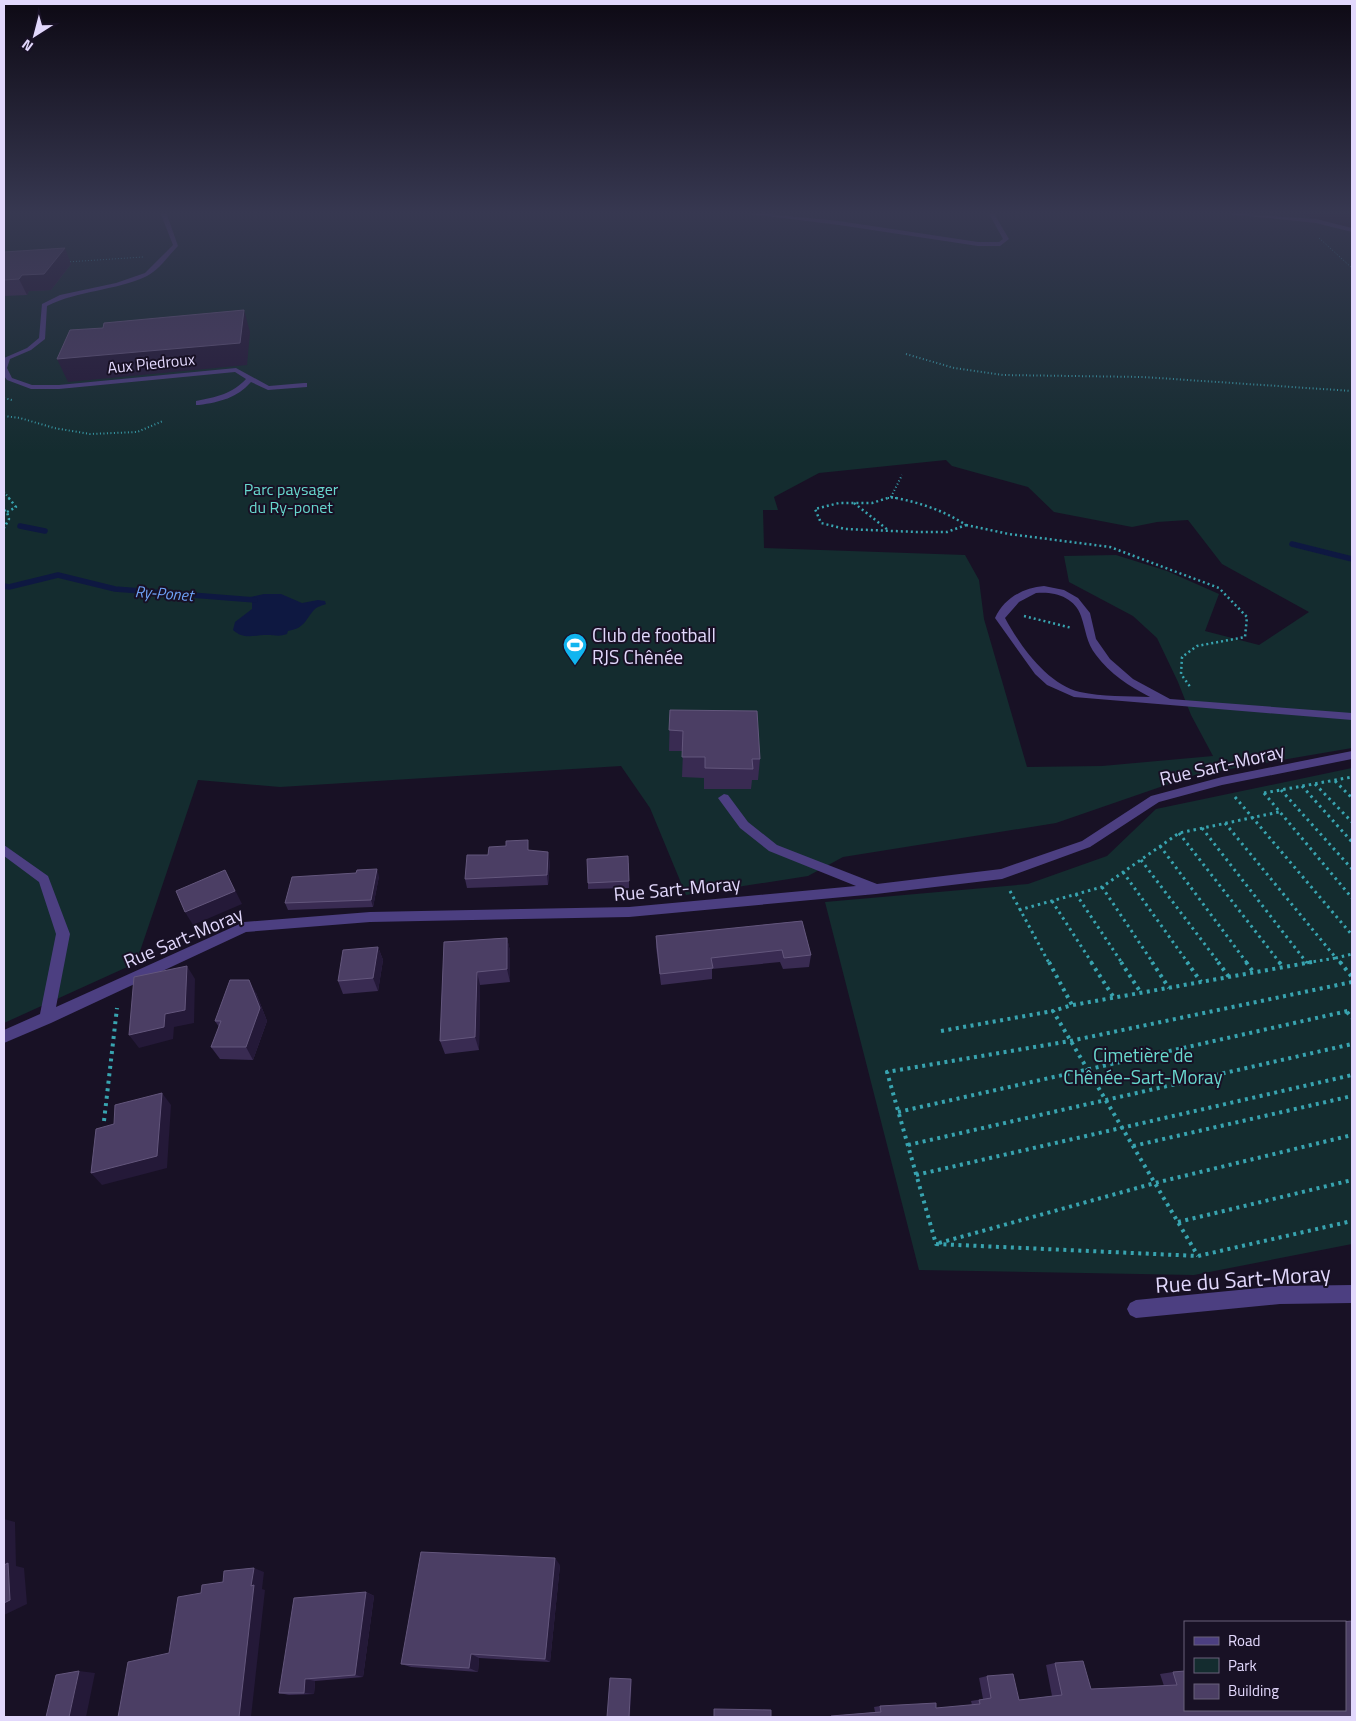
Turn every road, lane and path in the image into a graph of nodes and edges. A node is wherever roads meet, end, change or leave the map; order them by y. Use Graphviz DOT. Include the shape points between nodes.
graph roads {
  1 [pos="79,292"];
  2 [pos="906,354"];
  3 [pos="4,369"];
  4 [pos="250,379"];
  5 [pos="304,385"];
  6 [pos="1352,391"];
  7 [pos="4,398"];
  8 [pos="12,400"];
  9 [pos="199,403"];
  10 [pos="4,416"];
  11 [pos="163,421"];
  12 [pos="902,475"];
  13 [pos="4,492"];
  14 [pos="891,497"];
  15 [pos="854,503"];
  16 [pos="5,511"];
  17 [pos="966,525"];
  18 [pos="4,528"];
  19 [pos="888,530"];
  20 [pos="1016,614"];
  21 [pos="1089,632"];
  22 [pos="1170,703"];
  23 [pos="1205,706"];
  24 [pos="1352,717"];
  25 [pos="1352,755"];
  26 [pos="1352,778"];
  27 [pos="1335,780"];
  28 [pos="1222,781"];
  29 [pos="1316,784"];
  30 [pos="1302,786"];
  31 [pos="1281,790"];
  32 [pos="724,798"];
  33 [pos="1352,798"];
  34 [pos="1279,812"];
  35 [pos="1252,817"];
  36 [pos="1352,822"];
  37 [pos="1225,823"];
  38 [pos="1202,828"];
  39 [pos="1179,833"];
  40 [pos="1352,842"];
  41 [pos="1160,846"];
  42 [pos="4,850"];
  43 [pos="1141,860"];
  44 [pos="1352,869"];
  45 [pos="1123,872"];
  46 [pos="1002,874"];
  47 [pos="1102,887"];
  48 [pos="876,889"];
  49 [pos="1076,894"];
  50 [pos="1352,898"];
  51 [pos="1052,901"];
  52 [pos="1019,910"];
  53 [pos="1352,935"];
  54 [pos="1352,954"];
  55 [pos="1336,958"];
  56 [pos="1307,963"];
  57 [pos="1283,967"];
  58 [pos="1254,973"];
  59 [pos="1229,977"];
  60 [pos="1352,977"];
  61 [pos="1201,982"];
  62 [pos="1352,982"];
  63 [pos="1170,988"];
  64 [pos="111,989"];
  65 [pos="1141,993"];
  66 [pos="1114,998"];
  67 [pos="1072,1005"];
  68 [pos="1352,1010"];
  69 [pos="1053,1011"];
  70 [pos="1347,1012"];
  71 [pos="1352,1018"];
  72 [pos="46,1019"];
  73 [pos="942,1031"];
  74 [pos="4,1037"];
  75 [pos="1070,1041"];
  76 [pos="1352,1044"];
  77 [pos="1088,1069"];
  78 [pos="1352,1075"];
  79 [pos="1352,1096"];
  80 [pos="1105,1099"];
  81 [pos="898,1112"];
  82 [pos="104,1121"];
  83 [pos="1122,1127"];
  84 [pos="1352,1135"];
  85 [pos="908,1145"];
  86 [pos="1133,1146"];
  87 [pos="916,1175"];
  88 [pos="1352,1180"];
  89 [pos="1155,1183"];
  90 [pos="1352,1221"];
  91 [pos="1178,1222"];
  92 [pos="936,1244"];
  93 [pos="1198,1256"];
  94 [pos="1352,1294"];
  95 [pos="1136,1310"];
  1 -- 3 [label="street, Aux Piedroux" via="44,305 42,339 29,349 7,358"];
  2 -- 6 [label="path" via="953,369 992,374 1190,379"];
  3 -- 4 [label="street, Aux Piedroux" via="8,379 31,387 236,370"];
  4 -- 5 [label="street, Aux Piedroux" via="268,388"];
  4 -- 9 [label="street" via="240,390 224,398"];
  7 -- 8 [label="path"];
  10 -- 11 [label="path" via="90,434 137,432"];
  12 -- 14 [label="path"];
  13 -- 16 [label="path" via="16,507"];
  14 -- 15 [label="path" via="872,503"];
  14 -- 17 [label="path" via="916,502"];
  15 -- 19 [label="path"];
  15 -- 19 [label="path" via="815,509 821,523 846,529"];
  16 -- 18 [label="path" via="9,520"];
  17 -- 19 [label="path" via="947,532"];
  17 -- 23 [label="path" via="1008,534 1110,547 1219,588 1247,616 1245,637 1198,646 1182,657 1181,674"];
  20 -- 21 [label="path"];
  21 -- 22 [label="street" via="1099,653 1110,666"];
  21 -- 22 [label="street" via="1079,604 1056,591 1043,589 1022,594 1003,611 1000,618 1039,672 1064,690 1078,696"];
  22 -- 23 [label="street"];
  23 -- 24 [label="street"];
  25 -- 28 [label="street, Rue Sart-Moray"];
  26 -- 27 [label="path"];
  27 -- 29 [label="path"];
  27 -- 33 [label="path"];
  28 -- 35 [label="path"];
  28 -- 46 [label="street, Rue Sart-Moray" via="1155,799 1086,844"];
  29 -- 30 [label="path"];
  29 -- 36 [label="path"];
  30 -- 31 [label="path"];
  30 -- 40 [label="path"];
  31 -- 34 [label="path" via="1264,793"];
  31 -- 44 [label="path"];
  32 -- 48 [label="street" via="744,825 773,848"];
  34 -- 35 [label="path"];
  34 -- 50 [label="path"];
  35 -- 37 [label="path"];
  35 -- 53 [label="path"];
  37 -- 38 [label="path"];
  37 -- 55 [label="path"];
  38 -- 39 [label="path"];
  38 -- 56 [label="path"];
  39 -- 41 [label="path"];
  39 -- 57 [label="path"];
  41 -- 43 [label="path"];
  41 -- 58 [label="path"];
  42 -- 72 [label="street" via="44,879 63,934"];
  43 -- 45 [label="path"];
  43 -- 59 [label="path"];
  45 -- 47 [label="path"];
  45 -- 61 [label="path"];
  46 -- 48 [label="street, Rue Sart-Moray"];
  46 -- 52 [label="path"];
  47 -- 49 [label="path"];
  47 -- 63 [label="path"];
  48 -- 64 [label="street, Rue Sart-Moray" via="629,912 370,917 244,927"];
  49 -- 51 [label="path"];
  49 -- 65 [label="path"];
  51 -- 52 [label="path"];
  51 -- 66 [label="path"];
  52 -- 67 [label="path"];
  54 -- 55 [label="path"];
  55 -- 56 [label="path"];
  55 -- 60 [label="path"];
  56 -- 57 [label="path"];
  57 -- 58 [label="path"];
  58 -- 59 [label="path"];
  59 -- 61 [label="path"];
  61 -- 63 [label="path"];
  62 -- 75 [label="path"];
  63 -- 65 [label="path"];
  64 -- 72 [label="street, Rue Sart-Moray"];
  64 -- 82 [label="path" via="117,1000"];
  65 -- 66 [label="path"];
  66 -- 67 [label="path"];
  67 -- 69 [label="path"];
  68 -- 70 [label="path"];
  69 -- 73 [label="path"];
  69 -- 75 [label="path"];
  70 -- 71 [label="path"];
  70 -- 77 [label="path"];
  72 -- 74 [label="street, Rue Sart-Moray"];
  75 -- 77 [label="path"];
  75 -- 81 [label="path" via="887,1072"];
  76 -- 80 [label="path"];
  77 -- 80 [label="path"];
  77 -- 81 [label="path"];
  78 -- 83 [label="path"];
  79 -- 86 [label="path"];
  80 -- 83 [label="path"];
  80 -- 85 [label="path"];
  81 -- 85 [label="path"];
  83 -- 86 [label="path"];
  83 -- 87 [label="path"];
  84 -- 89 [label="path"];
  85 -- 87 [label="path"];
  86 -- 89 [label="path"];
  87 -- 92 [label="path"];
  88 -- 91 [label="path"];
  89 -- 91 [label="path"];
  89 -- 92 [label="path"];
  90 -- 93 [label="path"];
  91 -- 93 [label="path"];
  92 -- 93 [label="path"];
  94 -- 95 [label="street, Rue du Sart-Moray" via="1280,1295"];
}
